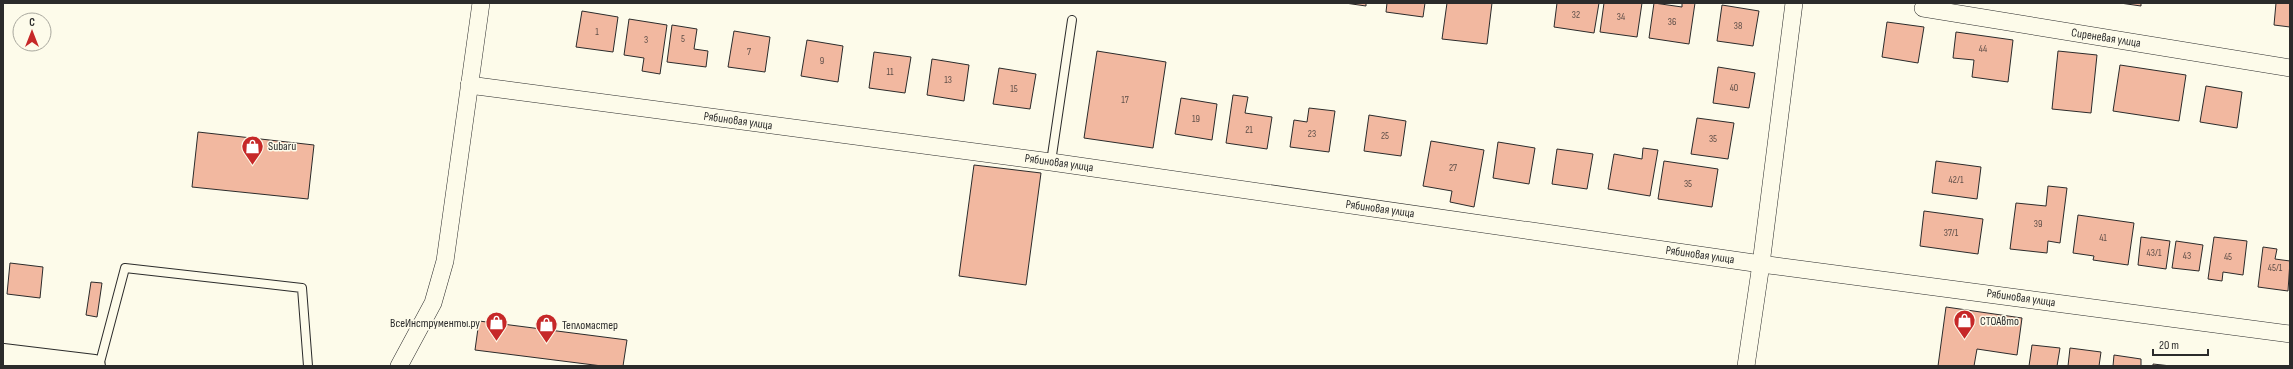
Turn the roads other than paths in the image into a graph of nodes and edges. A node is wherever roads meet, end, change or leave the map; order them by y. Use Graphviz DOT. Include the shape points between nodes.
graph roads {
  1 [pos="481,3"];
  2 [pos="1794,3"];
  3 [pos="1921,6"];
  4 [pos="1072,20"];
  5 [pos="2290,68"];
  6 [pos="469,85"];
  7 [pos="1051,162"];
  8 [pos="1761,264"];
  9 [pos="2290,334"];
  10 [pos="3,355"];
  11 [pos="94,366"];
  12 [pos="99,366"];
  13 [pos="308,366"];
  14 [pos="399,366"];
  15 [pos="1746,366"];
  1 -- 6 [label="street"];
  2 -- 8 [label="street"];
  3 -- 5 [label="street, Сиреневая улица"];
  4 -- 7 [label="lane"];
  6 -- 7 [label="street, Рябиновая улица"];
  6 -- 14 [label="street" via="445,261 433,303"];
  7 -- 8 [label="street, Рябиновая улица"];
  8 -- 9 [label="street, Рябиновая улица"];
  8 -- 15 [label="street"];
  10 -- 11 [label="main road"];
  12 -- 13 [label="lane" via="125,268 302,288"];
}
